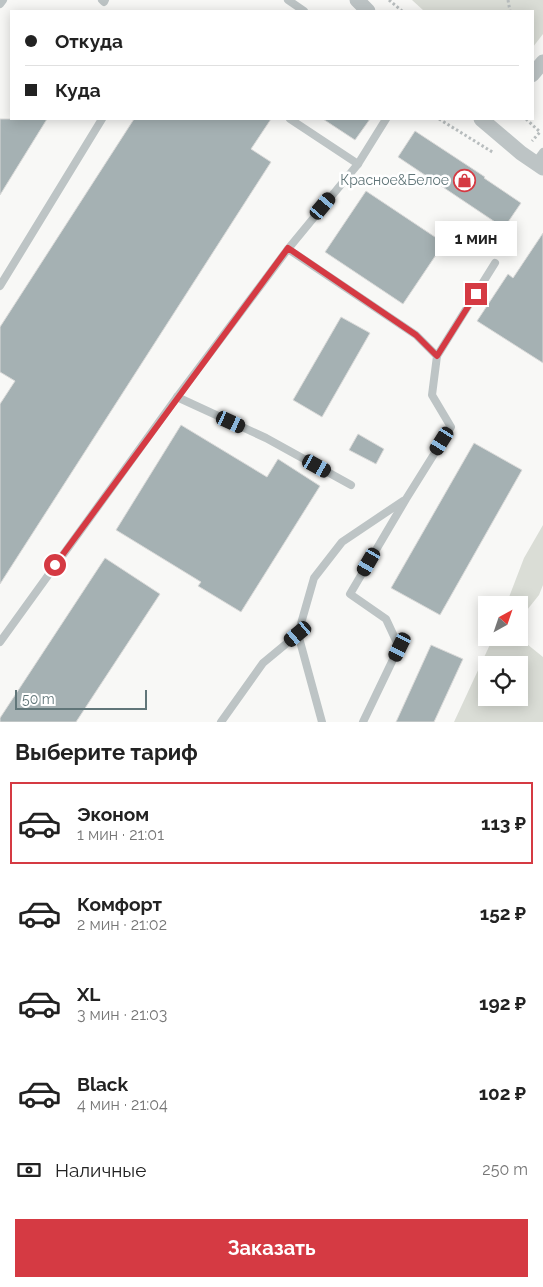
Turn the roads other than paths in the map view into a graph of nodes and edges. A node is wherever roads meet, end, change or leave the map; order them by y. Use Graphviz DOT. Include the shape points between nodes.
graph roads {
  1 [pos="3,0"];
  2 [pos="288,0"];
  3 [pos="356,0"];
  4 [pos="0,4"];
  5 [pos="303,10"];
  6 [pos="367,10"];
  7 [pos="543,62"];
  8 [pos="534,73"];
  9 [pos="101,120"];
  10 [pos="292,120"];
  11 [pos="385,120"];
  12 [pos="488,121"];
  13 [pos="540,161"];
  14 [pos="358,164"];
  15 [pos="288,248"];
  16 [pos="495,263"];
  17 [pos="0,286"];
  18 [pos="437,356"];
  19 [pos="177,397"];
  20 [pos="351,485"];
  21 [pos="406,499"];
  22 [pos="298,634"];
  23 [pos="0,642"];
  24 [pos="221,722"];
  25 [pos="322,722"];
  26 [pos="363,722"];
  1 -- 4 [label="lane"];
  2 -- 5 [label="lane"];
  3 -- 6 [label="street"];
  7 -- 8 [label="street"];
  9 -- 17 [label="lane"];
  10 -- 14 [label="lane"];
  11 -- 14 [label="lane"];
  12 -- 13 [label="street" via="521,153"];
  14 -- 15 [label="lane"];
  15 -- 18 [label="lane" via="416,335"];
  15 -- 19 [label="lane"];
  16 -- 18 [label="lane"];
  18 -- 21 [label="lane" via="432,395 451,427"];
  19 -- 20 [label="lane" via="266,438"];
  19 -- 23 [label="lane"];
  21 -- 22 [label="lane" via="342,542 314,578"];
  21 -- 26 [label="lane" via="350,594 386,620 400,647"];
  22 -- 24 [label="lane" via="263,663"];
  22 -- 25 [label="lane"];
}
